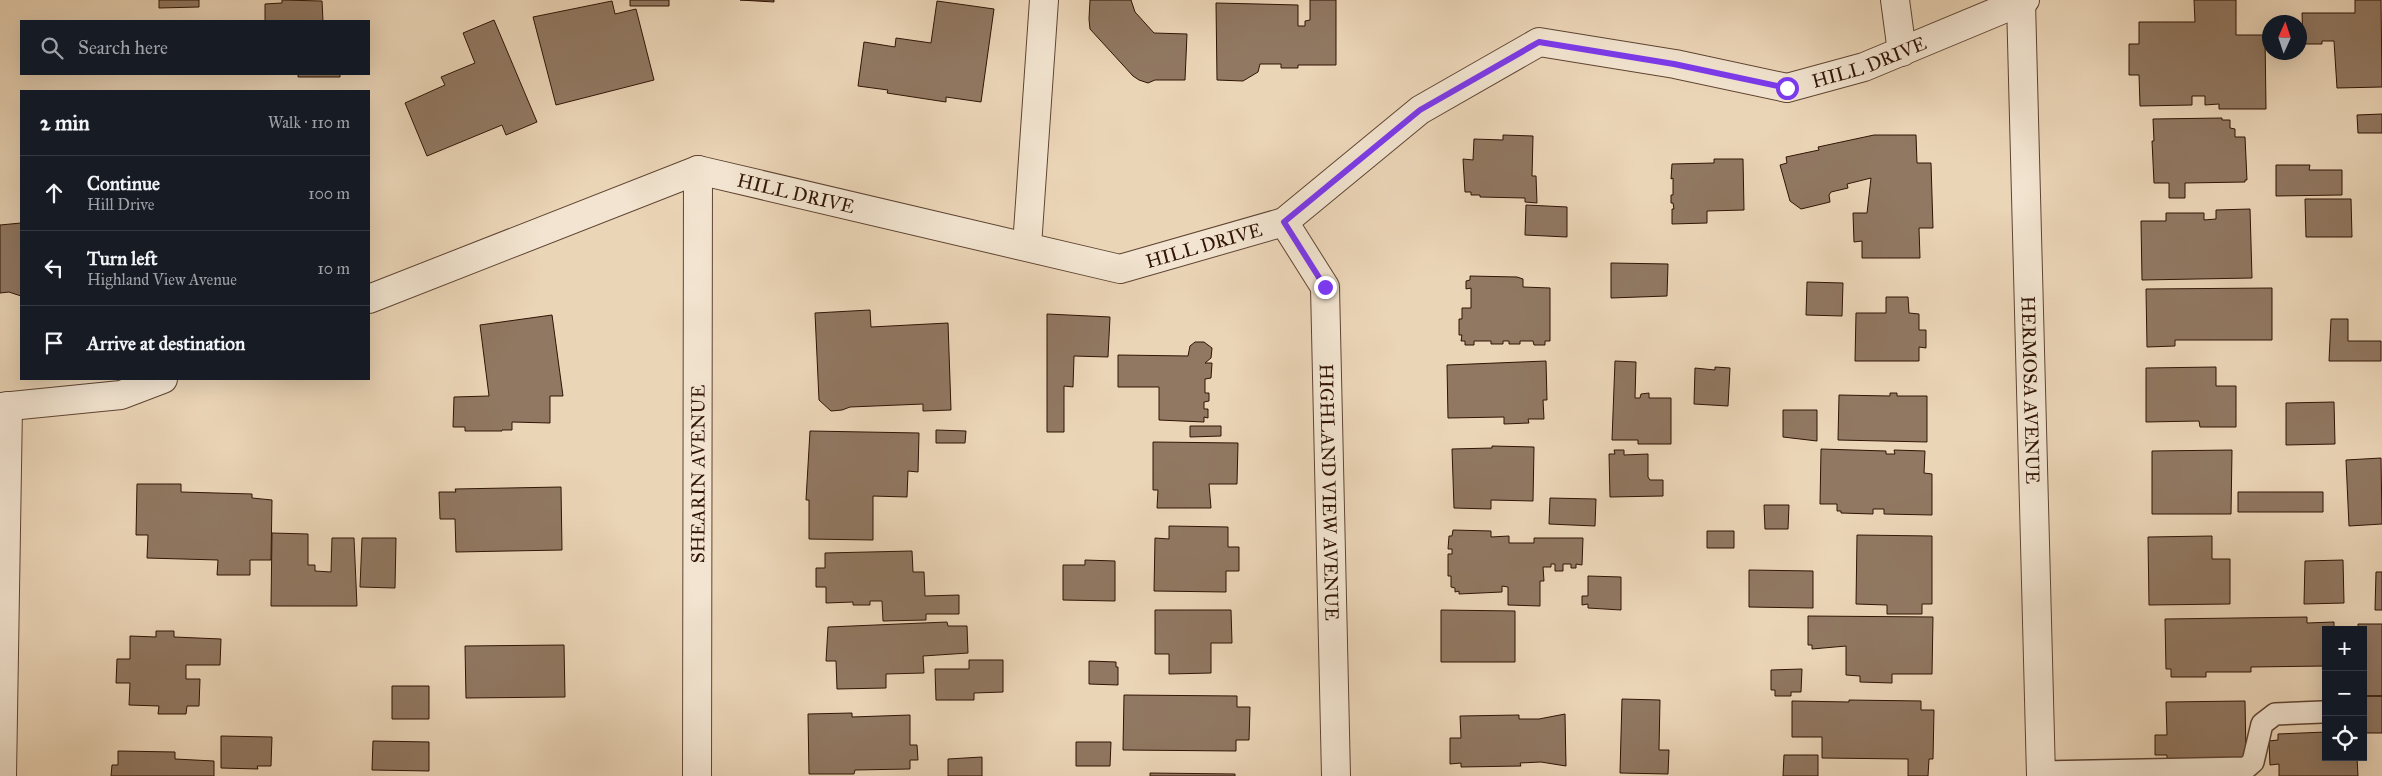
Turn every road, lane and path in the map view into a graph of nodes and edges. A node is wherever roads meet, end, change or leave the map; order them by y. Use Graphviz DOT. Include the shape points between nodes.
graph roads {
  1 [pos="1044,0"];
  2 [pos="1895,0"];
  3 [pos="2023,1"];
  4 [pos="1902,52"];
  5 [pos="698,170"];
  6 [pos="1284,222"];
  7 [pos="1027,246"];
  8 [pos="370,299"];
  9 [pos="161,380"];
  10 [pos="4,407"];
  11 [pos="2322,712"];
  12 [pos="2041,774"];
  13 [pos="2,776"];
  14 [pos="697,776"];
  15 [pos="1336,776"];
  1 -- 7 [label="street"];
  2 -- 4 [label="street"];
  3 -- 4 [label="street, HILL DRIVE"];
  3 -- 12 [label="street, HERMOSA AVENUE"];
  4 -- 6 [label="street, HILL DRIVE" via="1864,68 1787,88 1674,64 1539,42 1420,110"];
  5 -- 7 [label="street, HILL DRIVE"];
  5 -- 8 [label="street"];
  5 -- 14 [label="street, SHEARIN AVENUE"];
  6 -- 7 [label="street, HILL DRIVE" via="1120,269"];
  6 -- 15 [label="street, HIGHLAND VIEW AVENUE" via="1325,287"];
  9 -- 10 [label="street" via="121,395"];
  10 -- 13 [label="street"];
  11 -- 12 [label="lane" via="2275,714 2262,724 2253,762 2246,768"];
}
